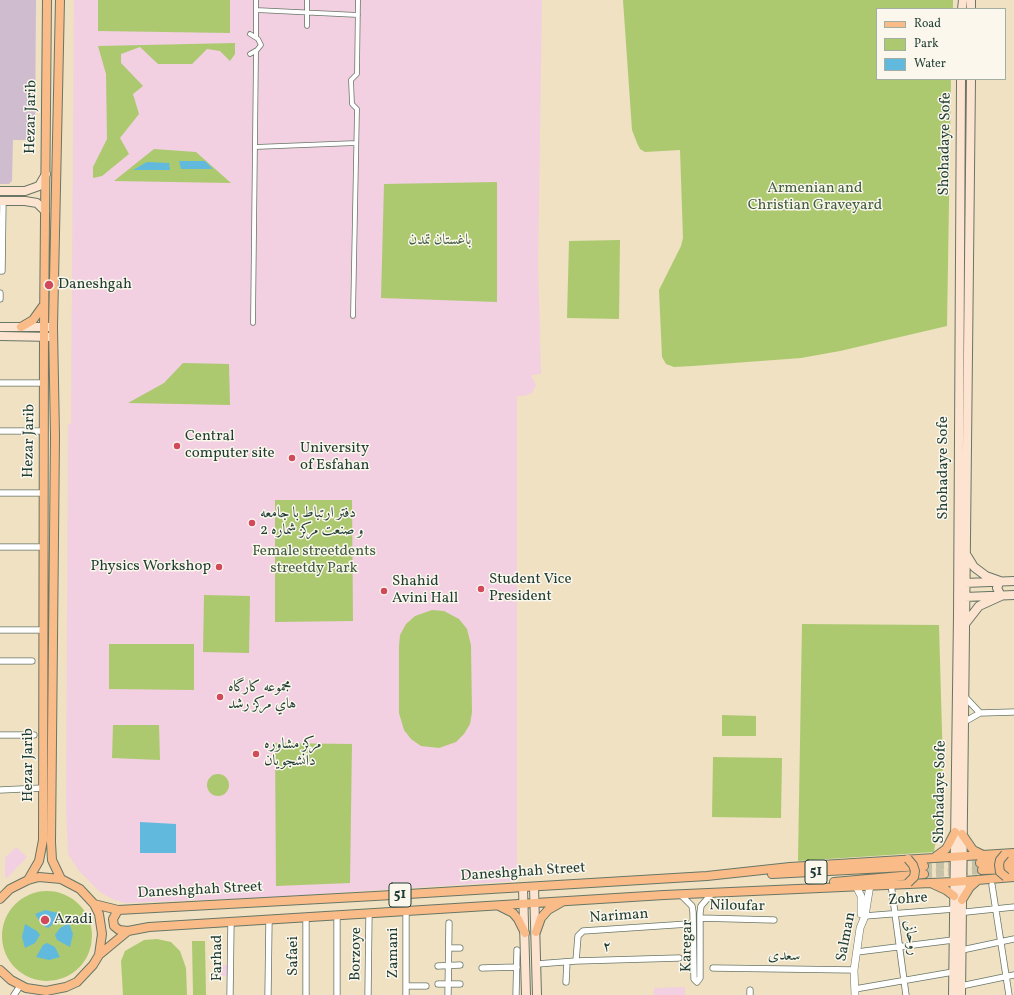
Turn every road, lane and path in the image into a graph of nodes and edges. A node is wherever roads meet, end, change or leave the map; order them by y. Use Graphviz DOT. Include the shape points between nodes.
graph roads {
  1 [pos="47,0"];
  2 [pos="60,0"];
  3 [pos="256,0"];
  4 [pos="307,0"];
  5 [pos="358,0"];
  6 [pos="256,10"];
  7 [pos="307,13"];
  8 [pos="358,15"];
  9 [pos="307,26"];
  10 [pos="250,34"];
  11 [pos="256,37"];
  12 [pos="256,51"];
  13 [pos="250,54"];
  14 [pos="961,80"];
  15 [pos="971,80"];
  16 [pos="356,143"];
  17 [pos="255,147"];
  18 [pos="46,174"];
  19 [pos="0,191"];
  20 [pos="2,201"];
  21 [pos="959,208"];
  22 [pos="970,208"];
  23 [pos="45,211"];
  24 [pos="1,229"];
  25 [pos="1,271"];
  26 [pos="0,293"];
  27 [pos="0,299"];
  28 [pos="44,305"];
  29 [pos="353,316"];
  30 [pos="253,323"];
  31 [pos="0,327"];
  32 [pos="21,327"];
  33 [pos="44,327"];
  34 [pos="53,327"];
  35 [pos="0,336"];
  36 [pos="44,337"];
  37 [pos="53,337"];
  38 [pos="0,383"];
  39 [pos="44,383"];
  40 [pos="0,430"];
  41 [pos="44,431"];
  42 [pos="0,493"];
  43 [pos="43,493"];
  44 [pos="54,542"];
  45 [pos="43,545"];
  46 [pos="0,546"];
  47 [pos="966,553"];
  48 [pos="1000,581"];
  49 [pos="1014,581"];
  50 [pos="965,583"];
  51 [pos="958,590"];
  52 [pos="1014,595"];
  53 [pos="1001,596"];
  54 [pos="965,597"];
  55 [pos="965,624"];
  56 [pos="0,630"];
  57 [pos="43,630"];
  58 [pos="0,661"];
  59 [pos="32,661"];
  60 [pos="964,696"];
  61 [pos="1014,712"];
  62 [pos="980,713"];
  63 [pos="964,722"];
  64 [pos="34,735"];
  65 [pos="0,736"];
  66 [pos="43,751"];
  67 [pos="52,751"];
  68 [pos="43,788"];
  69 [pos="0,790"];
  70 [pos="958,833"];
  71 [pos="1005,854"];
  72 [pos="1014,854"];
  73 [pos="985,856"];
  74 [pos="958,857"];
  75 [pos="934,858"];
  76 [pos="908,859"];
  77 [pos="1014,861"];
  78 [pos="1014,869"];
  79 [pos="707,876"];
  80 [pos="1010,877"];
  81 [pos="61,879"];
  82 [pos="28,880"];
  83 [pos="978,880"];
  84 [pos="928,882"];
  85 [pos="908,883"];
  86 [pos="891,884"];
  87 [pos="870,885"];
  88 [pos="992,885"];
  89 [pos="856,886"];
  90 [pos="534,887"];
  91 [pos="957,887"];
  92 [pos="523,888"];
  93 [pos="713,892"];
  94 [pos="680,894"];
  95 [pos="864,895"];
  96 [pos="0,899"];
  97 [pos="962,900"];
  98 [pos="564,901"];
  99 [pos="535,903"];
  100 [pos="94,904"];
  101 [pos="523,904"];
  102 [pos="498,906"];
  103 [pos="1014,907"];
  104 [pos="954,909"];
  105 [pos="996,909"];
  106 [pos="118,910"];
  107 [pos="406,912"];
  108 [pos="964,912"];
  109 [pos="894,913"];
  110 [pos="370,914"];
  111 [pos="337,916"];
  112 [pos="865,916"];
  113 [pos="306,918"];
  114 [pos="700,918"];
  115 [pos="269,920"];
  116 [pos="774,920"];
  117 [pos="231,922"];
  118 [pos="449,923"];
  119 [pos="688,924"];
  120 [pos="860,928"];
  121 [pos="128,931"];
  122 [pos="536,932"];
  123 [pos="525,933"];
  124 [pos="953,940"];
  125 [pos="1014,940"];
  126 [pos="1001,942"];
  127 [pos="899,947"];
  128 [pos="449,948"];
  129 [pos="460,948"];
  130 [pos="517,950"];
  131 [pos="962,950"];
  132 [pos="857,952"];
  133 [pos="98,955"];
  134 [pos="679,958"];
  135 [pos="576,961"];
  136 [pos="567,962"];
  137 [pos="537,964"];
  138 [pos="460,965"];
  139 [pos="438,966"];
  140 [pos="448,966"];
  141 [pos="517,967"];
  142 [pos="482,968"];
  143 [pos="713,968"];
  144 [pos="0,970"];
  145 [pos="854,970"];
  146 [pos="953,972"];
  147 [pos="1014,975"];
  148 [pos="1006,977"];
  149 [pos="904,980"];
  150 [pos="566,982"];
  151 [pos="438,984"];
  152 [pos="448,984"];
  153 [pos="460,984"];
  154 [pos="406,986"];
  155 [pos="426,986"];
  156 [pos="961,986"];
  157 [pos="66,987"];
  158 [pos="25,990"];
  159 [pos="855,992"];
  160 [pos="14,995"];
  161 [pos="61,995"];
  162 [pos="230,995"];
  163 [pos="268,995"];
  164 [pos="306,995"];
  165 [pos="337,995"];
  166 [pos="368,995"];
  167 [pos="406,995"];
  168 [pos="448,995"];
  169 [pos="516,995"];
  170 [pos="526,995"];
  171 [pos="537,995"];
  172 [pos="906,995"];
  173 [pos="953,995"];
  174 [pos="961,995"];
  175 [pos="1009,995"];
  1 -- 18 [label="main road, Hezar Jarib"];
  2 -- 34 [label="main road, Hezar Jarib"];
  3 -- 6 [label="street"];
  4 -- 7 [label="street"];
  5 -- 8 [label="street"];
  6 -- 7 [label="street"];
  6 -- 11 [label="street"];
  7 -- 8 [label="street"];
  7 -- 9 [label="street"];
  8 -- 16 [label="street" via="357,74 351,80 352,104 357,109"];
  10 -- 11 [label="street"];
  11 -- 12 [label="street" via="261,45"];
  12 -- 13 [label="street"];
  12 -- 17 [label="street"];
  14 -- 21 [label="main road, Shohadaye Sofe"];
  15 -- 22 [label="main road, Shohadaye Sofe"];
  16 -- 17 [label="street"];
  16 -- 29 [label="street"];
  17 -- 30 [label="street"];
  18 -- 19 [label="main road" via="39,186 25,191"];
  18 -- 23 [label="main road, Hezar Jarib"];
  20 -- 23 [label="main road" via="37,203"];
  20 -- 24 [label="street"];
  21 -- 22 [label="main road"];
  21 -- 51 [label="main road, Shohadaye Sofe"];
  22 -- 47 [label="main road, Shohadaye Sofe"];
  23 -- 28 [label="main road, Hezar Jarib"];
  24 -- 25 [label="street"];
  26 -- 27 [label="street"];
  28 -- 32 [label="main road" via="33,320"];
  28 -- 33 [label="main road, Hezar Jarib"];
  31 -- 32 [label="main road"];
  32 -- 33 [label="main road"];
  33 -- 34 [label="main road"];
  33 -- 36 [label="main road, Hezar Jarib"];
  34 -- 37 [label="main road, Hezar Jarib"];
  35 -- 36 [label="main road"];
  36 -- 37 [label="main road"];
  36 -- 39 [label="main road, Hezar Jarib"];
  37 -- 44 [label="main road, Hezar Jarib" via="56,400"];
  38 -- 39 [label="street"];
  39 -- 41 [label="main road, Hezar Jarib"];
  40 -- 41 [label="street"];
  41 -- 43 [label="main road, Hezar Jarib"];
  42 -- 43 [label="street"];
  43 -- 45 [label="main road, Hezar Jarib"];
  44 -- 45 [label="main road"];
  44 -- 67 [label="main road, Hezar Jarib"];
  45 -- 46 [label="street"];
  45 -- 57 [label="main road, Hezar Jarib"];
  47 -- 48 [label="main road" via="974,567 986,576"];
  47 -- 50 [label="main road, Shohadaye Sofe"];
  48 -- 49 [label="main road"];
  48 -- 50 [label="main road"];
  48 -- 53 [label="main road" via="997,588"];
  50 -- 51 [label="main road"];
  50 -- 54 [label="main road, Shohadaye Sofe"];
  51 -- 54 [label="main road"];
  51 -- 70 [label="main road, Shohadaye Sofe"];
  52 -- 53 [label="main road"];
  53 -- 54 [label="main road"];
  53 -- 55 [label="main road" via="979,606"];
  54 -- 55 [label="main road, Shohadaye Sofe"];
  55 -- 60 [label="main road, Shohadaye Sofe"];
  56 -- 57 [label="street"];
  57 -- 66 [label="main road, Hezar Jarib"];
  58 -- 59 [label="street"];
  60 -- 62 [label="street"];
  60 -- 63 [label="main road, Shohadaye Sofe"];
  61 -- 62 [label="street"];
  62 -- 63 [label="street"];
  63 -- 70 [label="main road, Shohadaye Sofe"];
  64 -- 65 [label="street"];
  66 -- 67 [label="main road"];
  66 -- 68 [label="main road, Hezar Jarib"];
  67 -- 81 [label="main road, Hezar Jarib" via="52,860"];
  68 -- 69 [label="street"];
  68 -- 82 [label="main road, Hezar Jarib" via="43,840 40,861"];
  70 -- 73 [label="main road" via="973,850"];
  70 -- 74 [label="main road, Shohadaye Sofe"];
  70 -- 75 [label="main road" via="946,849"];
  71 -- 72 [label="main road, Daneshghah Street"];
  71 -- 73 [label="main road, Daneshghah Street"];
  71 -- 80 [label="main road, bridge" via="1000,860 1000,872"];
  73 -- 74 [label="main road, Daneshghah Street"];
  74 -- 75 [label="main road, Daneshghah Street"];
  74 -- 91 [label="main road, Shohadaye Sofe"];
  75 -- 76 [label="main road, Daneshghah Street"];
  76 -- 79 [label="main road, Daneshghah Street"];
  76 -- 85 [label="main road, bridge" via="915,871 914,877"];
  77 -- 78 [label="main road" via="981,867"];
  79 -- 90 [label="main road, Daneshghah Street / 51"];
  79 -- 93 [label="main road, 51" via="924,870"];
  80 -- 83 [label="main road, Daneshghah Street"];
  81 -- 82 [label="main road" via="50,877"];
  81 -- 100 [label="main road" via="80,889"];
  82 -- 96 [label="main road" via="10,889"];
  83 -- 91 [label="main road, Daneshghah Street"];
  83 -- 97 [label="main road"];
  84 -- 85 [label="main road, Daneshghah Street"];
  84 -- 91 [label="main road, Daneshghah Street"];
  84 -- 91 [label="main road"];
  85 -- 86 [label="main road, Daneshghah Street"];
  86 -- 87 [label="main road, Daneshghah Street"];
  86 -- 109 [label="street, روحانی"];
  87 -- 89 [label="main road, Daneshghah Street"];
  87 -- 95 [label="street, Salman"];
  88 -- 105 [label="street"];
  89 -- 93 [label="main road, Daneshghah Street"];
  89 -- 95 [label="street"];
  90 -- 92 [label="main road, Daneshghah Street / 51"];
  90 -- 99 [label="main road"];
  91 -- 97 [label="main road"];
  91 -- 104 [label="main road"];
  92 -- 101 [label="main road"];
  92 -- 106 [label="main road, Daneshghah Street / 51"];
  93 -- 94 [label="main road, Daneshghah Street / 51"];
  93 -- 114 [label="street, Karegar" via="701,906"];
  94 -- 98 [label="main road, Daneshghah Street / 51"];
  94 -- 114 [label="street, Karegar" via="692,906 694,979 697,982 700,978"];
  95 -- 112 [label="street, Salman"];
  95 -- 120 [label="street"];
  97 -- 108 [label="main road"];
  98 -- 99 [label="main road, Daneshghah Street / 51"];
  98 -- 122 [label="main road" via="548,910 541,918"];
  99 -- 101 [label="main road, 51"];
  99 -- 122 [label="main road"];
  100 -- 106 [label="main road, Daneshghah Street / 51"];
  100 -- 133 [label="main road" via="102,924 102,945"];
  101 -- 102 [label="main road, Daneshghah Street / 51"];
  101 -- 123 [label="main road"];
  102 -- 107 [label="main road, Daneshghah Street / 51"];
  102 -- 123 [label="main road" via="513,913"];
  103 -- 105 [label="street"];
  104 -- 109 [label="street, Zohre"];
  104 -- 124 [label="main road"];
  105 -- 108 [label="street"];
  105 -- 126 [label="street"];
  106 -- 121 [label="main road" via="114,926 119,930"];
  107 -- 110 [label="main road, Daneshghah Street / 51"];
  107 -- 154 [label="street, Zamani"];
  108 -- 131 [label="main road"];
  109 -- 112 [label="street, Zohre"];
  109 -- 127 [label="street, روحانی"];
  110 -- 111 [label="main road, Daneshghah Street / 51"];
  110 -- 166 [label="street, Borzoye"];
  111 -- 113 [label="main road, Daneshghah Street / 51"];
  111 -- 165 [label="street"];
  112 -- 120 [label="street, Salman"];
  113 -- 115 [label="main road, Daneshghah Street / 51"];
  113 -- 164 [label="street, Safaei"];
  114 -- 116 [label="street, Niloufar"];
  115 -- 117 [label="main road, Daneshghah Street / 51"];
  115 -- 163 [label="street"];
  117 -- 121 [label="main road, Daneshghah Street / 51" via="149,927"];
  117 -- 162 [label="street, Farhad"];
  118 -- 128 [label="street"];
  119 -- 135 [label="street, Nariman" via="583,931 578,936"];
  120 -- 132 [label="street, Salman"];
  121 -- 133 [label="main road, Daneshghah Street / 51"];
  122 -- 137 [label="main road"];
  123 -- 170 [label="main road"];
  124 -- 127 [label="street"];
  124 -- 146 [label="main road"];
  125 -- 126 [label="street"];
  126 -- 131 [label="street"];
  126 -- 148 [label="street"];
  127 -- 132 [label="street"];
  127 -- 149 [label="street, روحانی"];
  128 -- 129 [label="street"];
  128 -- 140 [label="street"];
  130 -- 141 [label="street"];
  131 -- 156 [label="main road"];
  132 -- 145 [label="street, Salman"];
  133 -- 157 [label="main road" via="86,974"];
  134 -- 135 [label="street, ۲"];
  135 -- 136 [label="street, ۲"];
  136 -- 137 [label="street, ۲"];
  136 -- 150 [label="street"];
  137 -- 171 [label="main road"];
  138 -- 140 [label="street"];
  139 -- 140 [label="street"];
  140 -- 152 [label="street"];
  141 -- 142 [label="street"];
  141 -- 169 [label="street"];
  143 -- 145 [label="street, سعدی"];
  144 -- 158 [label="main road"];
  145 -- 159 [label="street, Salman"];
  146 -- 149 [label="street"];
  146 -- 173 [label="main road"];
  147 -- 148 [label="street"];
  148 -- 156 [label="street"];
  148 -- 175 [label="street"];
  149 -- 159 [label="street"];
  149 -- 172 [label="street, روحانی"];
  151 -- 152 [label="street"];
  152 -- 153 [label="street"];
  152 -- 168 [label="street"];
  154 -- 155 [label="street"];
  154 -- 167 [label="street, Zamani"];
  156 -- 174 [label="main road"];
  157 -- 158 [label="main road" via="46,991"];
  157 -- 161 [label="main road"];
  158 -- 160 [label="street"];
}
